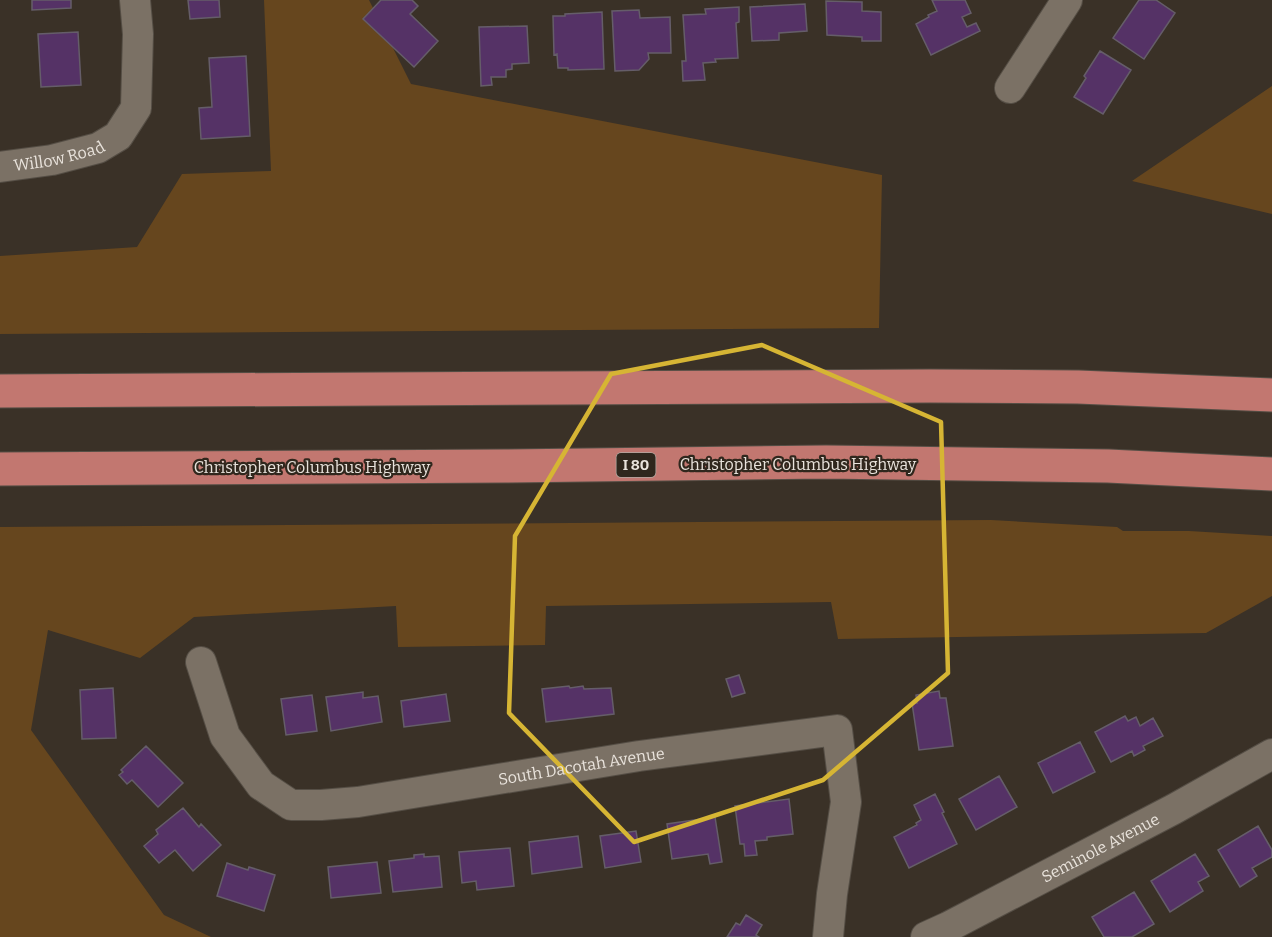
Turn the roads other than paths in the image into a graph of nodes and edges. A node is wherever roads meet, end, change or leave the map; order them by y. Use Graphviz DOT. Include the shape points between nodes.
graph roads {
  1 [pos="135,0"];
  2 [pos="1067,0"];
  3 [pos="1010,88"];
  4 [pos="0,167"];
  5 [pos="0,391"];
  6 [pos="1272,395"];
  7 [pos="0,469"];
  8 [pos="1272,474"];
  9 [pos="201,662"];
  10 [pos="1272,754"];
  11 [pos="828,937"];
  12 [pos="926,937"];
  1 -- 4 [label="street, Willow Road" via="136,108 118,136 98,148 52,160"];
  2 -- 3 [label="street"];
  5 -- 6 [label="highway" via="930,386"];
  7 -- 8 [label="highway, Christopher Columbus Highway / I 80" via="838,462 1108,466"];
  9 -- 11 [label="street, South Dacotah Avenue" via="225,736 261,785 291,805 358,802 639,756 837,730 846,802"];
  10 -- 12 [label="street, Seminole Avenue"];
}
